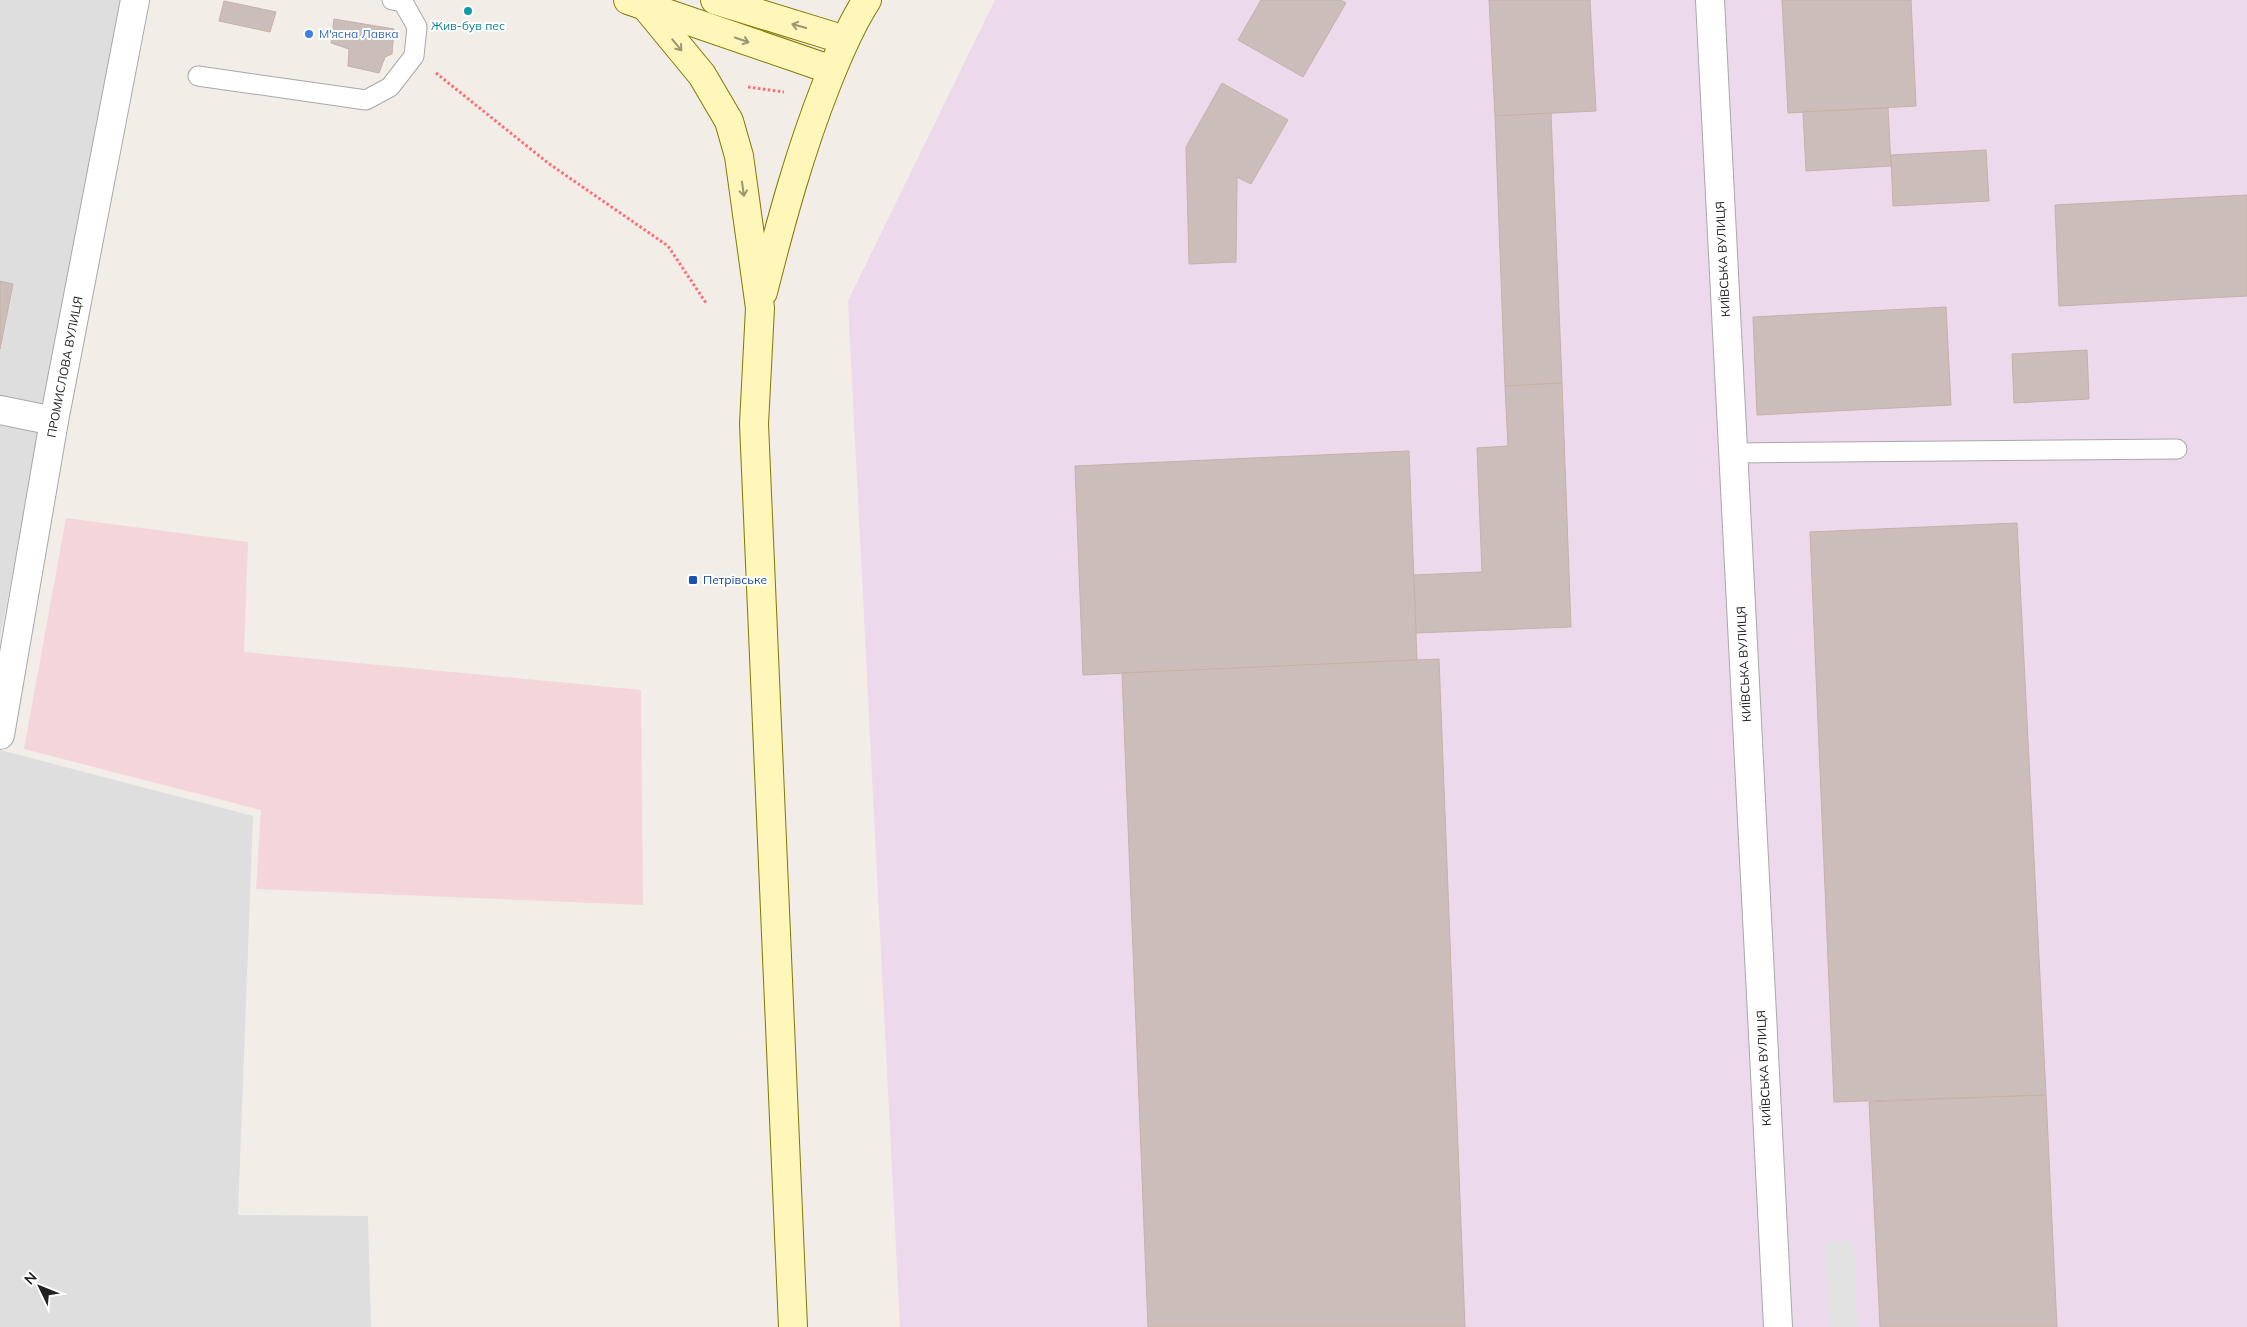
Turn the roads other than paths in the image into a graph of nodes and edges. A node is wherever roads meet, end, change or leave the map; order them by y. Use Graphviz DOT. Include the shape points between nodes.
graph roads {
  1 [pos="135,0"];
  2 [pos="392,0"];
  3 [pos="716,0"];
  4 [pos="787,0"];
  5 [pos="867,0"];
  6 [pos="1710,0"];
  7 [pos="641,2"];
  8 [pos="747,11"];
  9 [pos="845,40"];
  10 [pos="832,70"];
  11 [pos="198,76"];
  12 [pos="760,308"];
  13 [pos="0,410"];
  14 [pos="54,422"];
  15 [pos="2177,449"];
  16 [pos="1733,453"];
  17 [pos="0,735"];
  18 [pos="793,1327"];
  19 [pos="1778,1327"];
  1 -- 14 [label="street, ПРОМИСЛОВА ВУЛИЦЯ"];
  2 -- 11 [label="lane" via="403,2 417,27 414,56 390,87 366,100"];
  3 -- 8 [label="main road"];
  4 -- 8 [label="main road"];
  5 -- 9 [label="main road"];
  6 -- 16 [label="street, КИЇВСЬКА ВУЛИЦЯ"];
  7 -- 10 [label="main road, one-way"];
  7 -- 12 [label="main road, one-way" via="702,75 729,121 739,156"];
  9 -- 8 [label="main road, one-way"];
  9 -- 10 [label="main road"];
  10 -- 12 [label="main road" via="783,211"];
  12 -- 18 [label="main road" via="754,424"];
  13 -- 14 [label="street"];
  14 -- 17 [label="street, ПРОМИСЛОВА ВУЛИЦЯ"];
  15 -- 16 [label="lane"];
  16 -- 19 [label="street, КИЇВСЬКА ВУЛИЦЯ"];
}
